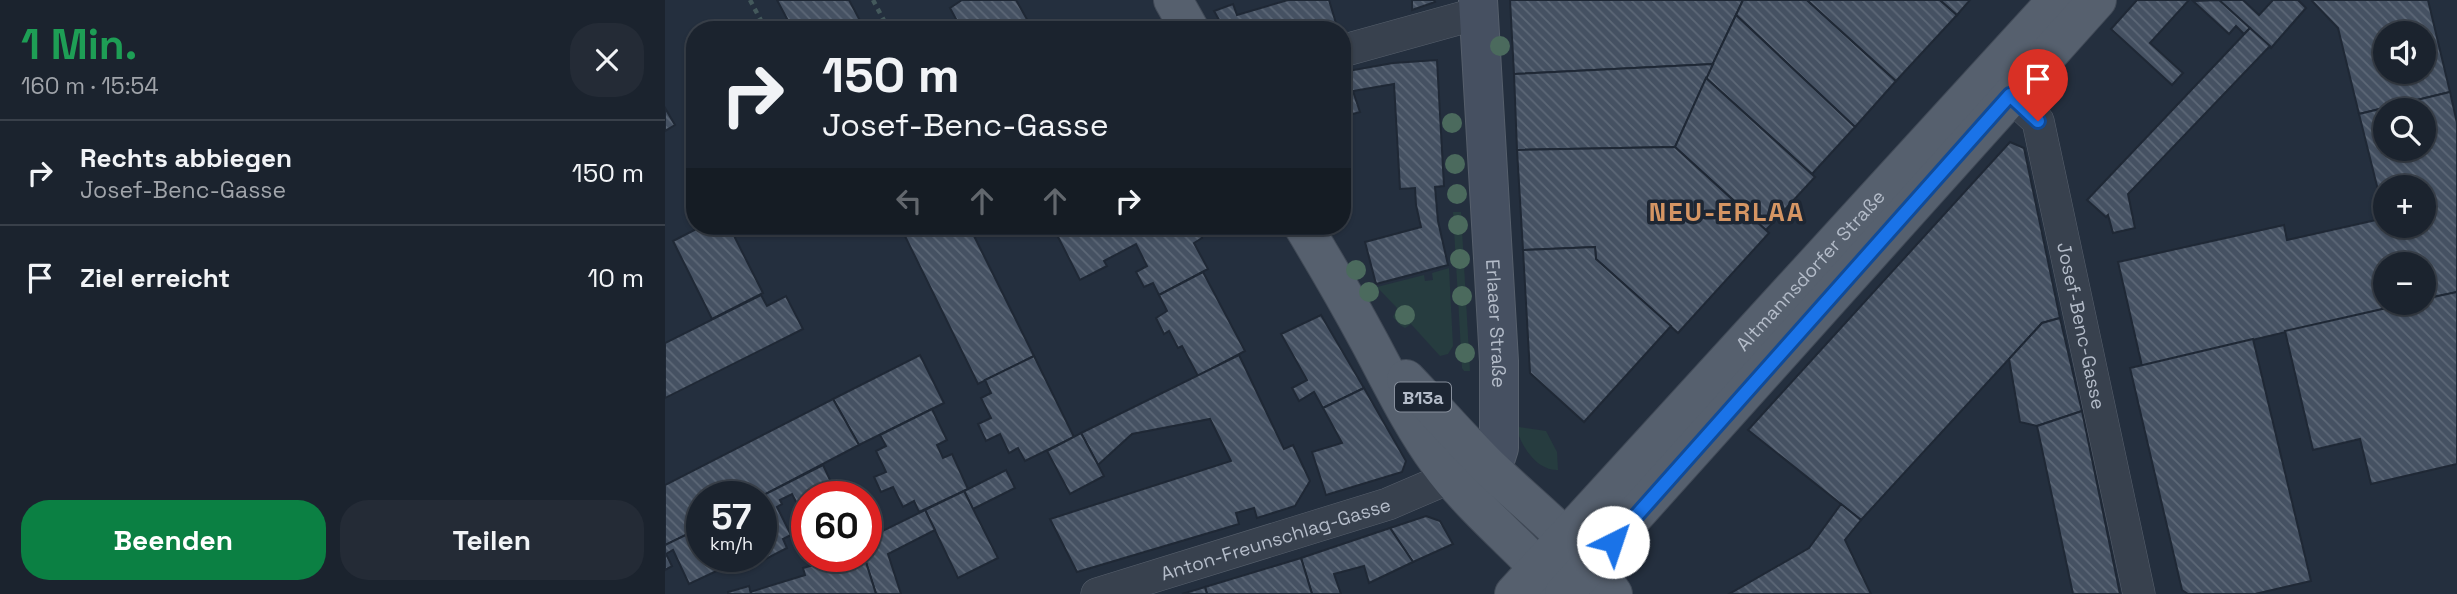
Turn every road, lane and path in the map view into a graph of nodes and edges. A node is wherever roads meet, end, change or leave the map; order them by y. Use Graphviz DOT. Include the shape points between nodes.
graph roads {
  1 [pos="750,0"];
  2 [pos="873,0"];
  3 [pos="1174,0"];
  4 [pos="2057,0"];
  5 [pos="2097,0"];
  6 [pos="1478,7"];
  7 [pos="761,21"];
  8 [pos="884,21"];
  9 [pos="1185,21"];
  10 [pos="1351,48"];
  11 [pos="1999,85"];
  12 [pos="1308,235"];
  13 [pos="1359,321"];
  14 [pos="1492,470"];
  15 [pos="1451,477"];
  16 [pos="1564,577"];
  17 [pos="1097,594"];
  18 [pos="2139,594"];
  1 -- 7 [label="path"];
  2 -- 8 [label="path"];
  3 -- 9 [label="main road"];
  4 -- 11 [label="main road, Altmannsdorfer Straße"];
  5 -- 11 [label="main road, Altmannsdorfer Straße"];
  6 -- 10 [label="street"];
  6 -- 14 [label="street, Erlaaer Straße" via="1499,361 1499,448"];
  11 -- 16 [label="main road, Altmannsdorfer Straße"];
  11 -- 18 [label="street, Josef-Benc-Gasse" via="2038,121"];
  12 -- 13 [label="main road, B13a"];
  13 -- 14 [label="main road, B13a" via="1391,363"];
  13 -- 15 [label="main road, B13a" via="1405,407"];
  14 -- 16 [label="main road, B13a"];
  15 -- 16 [label="main road, B13a"];
  15 -- 17 [label="street, Anton-Freunschlag-Gasse" via="1388,504"];
}
